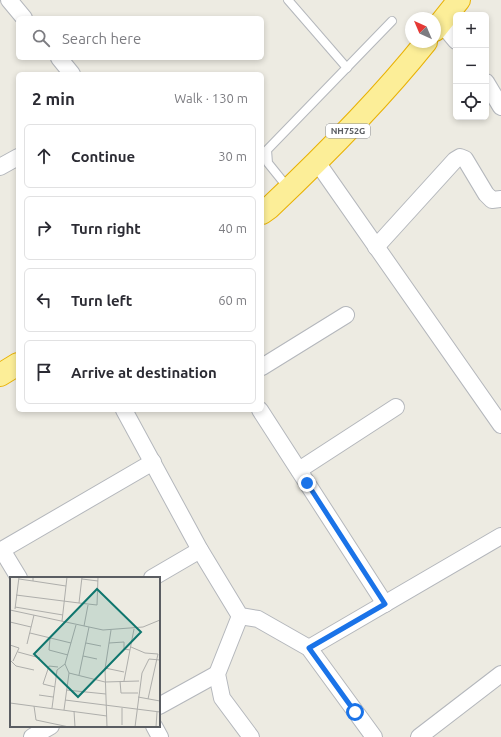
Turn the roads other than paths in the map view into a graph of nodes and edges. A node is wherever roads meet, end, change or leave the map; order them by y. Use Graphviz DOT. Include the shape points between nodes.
graph roads {
  1 [pos="9,0"];
  2 [pos="288,0"];
  3 [pos="459,0"];
  4 [pos="22,16"];
  5 [pos="392,22"];
  6 [pos="441,22"];
  7 [pos="441,28"];
  8 [pos="453,38"];
  9 [pos="421,48"];
  10 [pos="61,60"];
  11 [pos="347,68"];
  12 [pos="70,72"];
  13 [pos="487,84"];
  14 [pos="501,106"];
  15 [pos="16,158"];
  16 [pos="317,162"];
  17 [pos="0,167"];
  18 [pos="289,189"];
  19 [pos="501,199"];
  20 [pos="264,212"];
  21 [pos="376,247"];
  22 [pos="346,315"];
  23 [pos="16,365"];
  24 [pos="264,366"];
  25 [pos="0,375"];
  26 [pos="396,407"];
  27 [pos="125,412"];
  28 [pos="261,412"];
  29 [pos="498,416"];
  30 [pos="153,462"];
  31 [pos="298,470"];
  32 [pos="501,536"];
  33 [pos="1,550"];
  34 [pos="200,550"];
  35 [pos="18,577"];
  36 [pos="154,577"];
  37 [pos="385,604"];
  38 [pos="240,616"];
  39 [pos="309,648"];
  40 [pos="217,674"];
  41 [pos="501,674"];
  42 [pos="160,705"];
  43 [pos="49,727"];
  44 [pos="155,727"];
  45 [pos="32,737"];
  46 [pos="160,737"];
  47 [pos="251,737"];
  48 [pos="374,737"];
  49 [pos="419,737"];
  1 -- 4 [label="street"];
  2 -- 11 [label="lane"];
  3 -- 6 [label="highway"];
  5 -- 11 [label="lane"];
  7 -- 8 [label="street"];
  9 -- 16 [label="highway, NH752G" via="342,138"];
  10 -- 12 [label="street"];
  11 -- 18 [label="lane" via="267,150 268,163"];
  13 -- 14 [label="street"];
  15 -- 17 [label="street"];
  16 -- 18 [label="highway, NH752G"];
  16 -- 21 [label="street"];
  18 -- 20 [label="highway, NH752G"];
  19 -- 21 [label="street" via="492,200 486,194 465,159 460,157"];
  21 -- 29 [label="street"];
  22 -- 24 [label="street"];
  23 -- 25 [label="highway"];
  26 -- 31 [label="street"];
  27 -- 30 [label="street"];
  28 -- 31 [label="street"];
  30 -- 33 [label="street"];
  30 -- 34 [label="street"];
  31 -- 37 [label="street"];
  32 -- 37 [label="street"];
  33 -- 35 [label="street"];
  34 -- 36 [label="street"];
  34 -- 38 [label="street"];
  37 -- 39 [label="street"];
  38 -- 39 [label="street" via="258,619"];
  38 -- 40 [label="street"];
  39 -- 48 [label="street"];
  40 -- 42 [label="street"];
  40 -- 47 [label="street" via="222,698"];
  41 -- 49 [label="street"];
  43 -- 45 [label="street"];
  44 -- 46 [label="street"];
}
